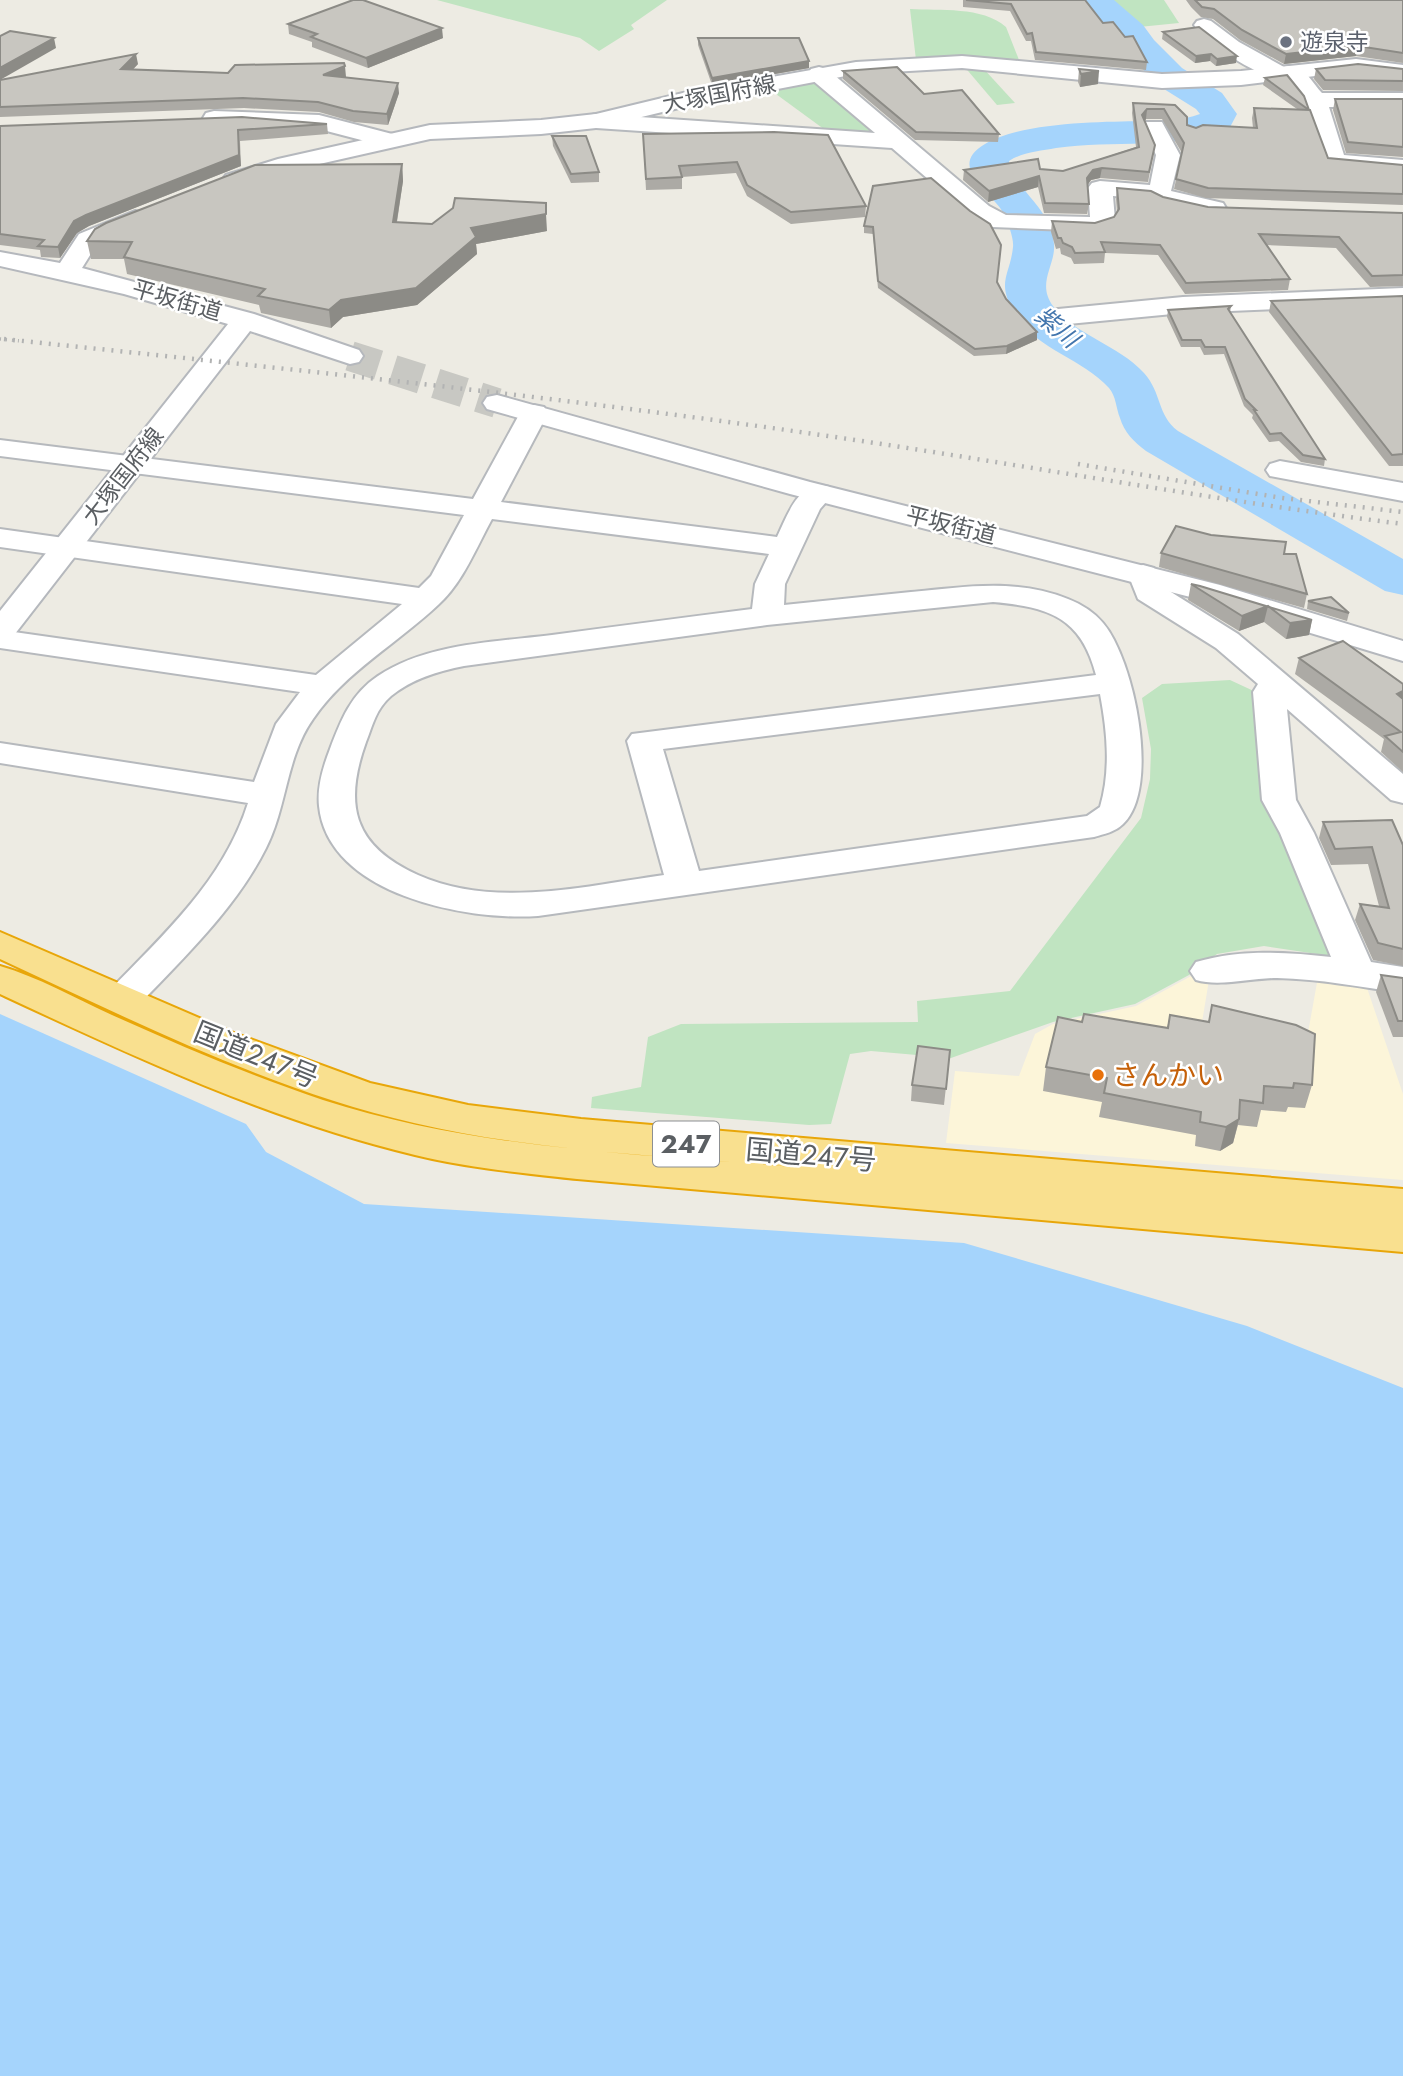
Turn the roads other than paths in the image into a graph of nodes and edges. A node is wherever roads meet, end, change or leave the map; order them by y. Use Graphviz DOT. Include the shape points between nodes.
graph roads {
  1 [pos="1204,25"];
  2 [pos="1403,71"];
  3 [pos="1285,72"];
  4 [pos="819,74"];
  5 [pos="1316,100"];
  6 [pos="1403,100"];
  7 [pos="191,119"];
  8 [pos="596,121"];
  9 [pos="1157,132"];
  10 [pos="388,140"];
  11 [pos="900,141"];
  12 [pos="1403,167"];
  13 [pos="211,189"];
  14 [pos="1155,192"];
  15 [pos="1234,209"];
  16 [pos="156,212"];
  17 [pos="0,259"];
  18 [pos="68,271"];
  19 [pos="1403,296"];
  20 [pos="1058,317"];
  21 [pos="245,320"];
  22 [pos="350,356"];
  23 [pos="497,403"];
  24 [pos="534,413"];
  25 [pos="0,448"];
  26 [pos="131,464"];
  27 [pos="1280,470"];
  28 [pos="1403,492"];
  29 [pos="819,493"];
  30 [pos="482,509"];
  31 [pos="0,538"];
  32 [pos="68,547"];
  33 [pos="789,547"];
  34 [pos="1143,574"];
  35 [pos="428,598"];
  36 [pos="767,616"];
  37 [pos="0,632"];
  38 [pos="0,639"];
  39 [pos="1403,651"];
  40 [pos="1276,682"];
  41 [pos="1113,683"];
  42 [pos="323,686"];
  43 [pos="0,753"];
  44 [pos="1403,792"];
  45 [pos="269,795"];
  46 [pos="685,885"];
  47 [pos="0,944"];
  48 [pos="1209,971"];
  49 [pos="1357,974"];
  50 [pos="0,979"];
  51 [pos="1403,980"];
  52 [pos="122,1000"];
  53 [pos="1403,1205"];
  54 [pos="1403,1236"];
  1 -- 3 [label="street" via="1231,47"];
  2 -- 3 [label="street, 大塚国府線" via="1356,65"];
  3 -- 4 [label="street, 大塚国府線" via="1177,80 962,62"];
  3 -- 5 [label="street"];
  4 -- 8 [label="street, 大塚国府線"];
  4 -- 11 [label="street"];
  5 -- 6 [label="street"];
  5 -- 12 [label="street" via="1334,161"];
  7 -- 10 [label="street" via="318,121"];
  8 -- 10 [label="street, 大塚国府線" via="453,129"];
  8 -- 11 [label="street"];
  9 -- 14 [label="street" via="1168,165 1161,188"];
  10 -- 13 [label="street, 大塚国府線" via="278,166"];
  11 -- 14 [label="street" via="980,211 1002,222 1094,224 1102,220 1100,188"];
  14 -- 15 [label="street" via="1206,208"];
  16 -- 18 [label="street" via="88,239"];
  17 -- 18 [label="street, 平坂街道"];
  18 -- 21 [label="street, 平坂街道"];
  19 -- 20 [label="street" via="1194,304"];
  21 -- 22 [label="street, 平坂街道"];
  21 -- 26 [label="street, 大塚国府線"];
  23 -- 24 [label="street, 平坂街道"];
  24 -- 29 [label="street, 平坂街道"];
  24 -- 30 [label="street"];
  25 -- 26 [label="street"];
  26 -- 30 [label="street"];
  26 -- 32 [label="street, 大塚国府線"];
  27 -- 28 [label="street"];
  29 -- 33 [label="street" via="807,505"];
  29 -- 34 [label="street, 平坂街道"];
  30 -- 33 [label="street"];
  30 -- 35 [label="street" via="444,580"];
  31 -- 32 [label="street"];
  32 -- 35 [label="street"];
  32 -- 37 [label="street, 大塚国府線"];
  33 -- 36 [label="street" via="770,584"];
  34 -- 39 [label="street, 平坂街道"];
  34 -- 40 [label="street" via="1149,592 1227,641"];
  35 -- 42 [label="street"];
  36 -- 41 [label="street" via="963,595 1027,596 1055,605 1091,628 1102,643"];
  36 -- 46 [label="street" via="464,656 423,666 386,684 373,696 361,712 343,758 337,796 342,826 378,868 416,887 506,905"];
  38 -- 42 [label="street"];
  40 -- 44 [label="street"];
  40 -- 49 [label="street" via="1269,692 1279,800"];
  41 -- 46 [label="street" via="1126,762 1118,806 1106,821"];
  41 -- 46 [label="street" via="644,741"];
  42 -- 45 [label="street" via="300,712"];
  43 -- 45 [label="street"];
  45 -- 52 [label="street" via="250,846 222,893"];
  47 -- 52 [label="highway, 国道247号 / 247"];
  48 -- 49 [label="street" via="1232,965"];
  49 -- 51 [label="street"];
  50 -- 54 [label="highway, 国道247号 / 247" via="275,1099 415,1141 577,1164"];
  52 -- 53 [label="highway, 国道247号 / 247" via="359,1094 504,1125"];
}
